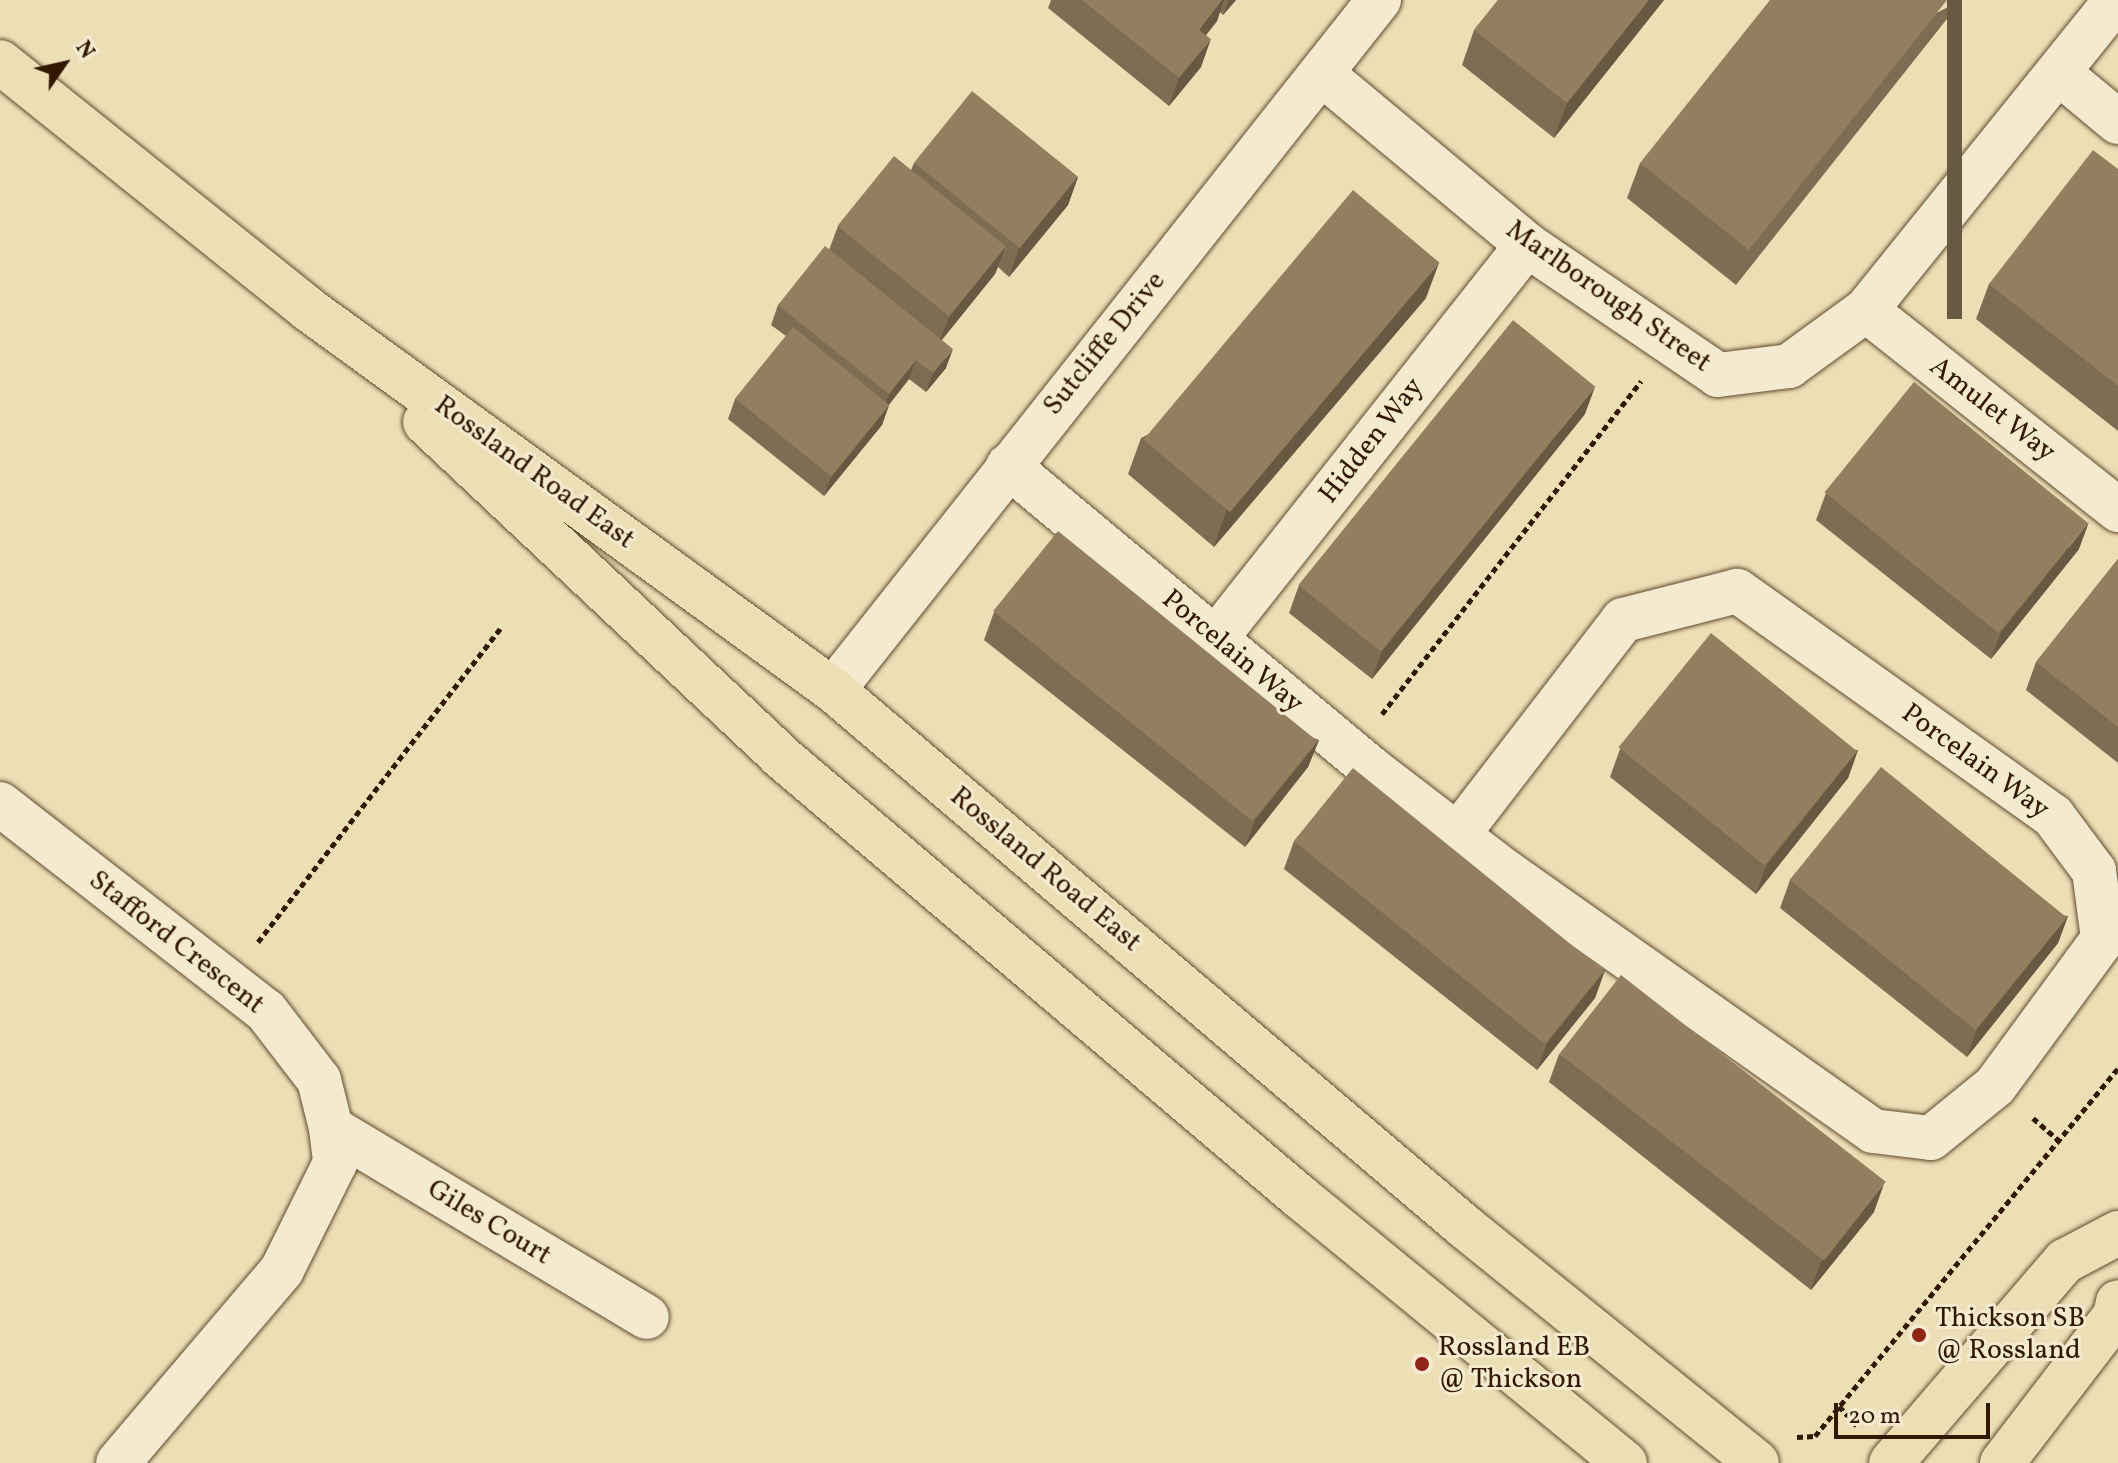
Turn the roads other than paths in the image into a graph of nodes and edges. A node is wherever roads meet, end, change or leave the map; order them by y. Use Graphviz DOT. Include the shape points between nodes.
graph roads {
  1 [pos="1379,0"];
  2 [pos="2116,0"];
  3 [pos="0,62"];
  4 [pos="2059,73"];
  5 [pos="1322,74"];
  6 [pos="2118,122"];
  7 [pos="1527,245"];
  8 [pos="308,309"];
  9 [pos="1866,310"];
  10 [pos="1008,466"];
  11 [pos="2118,510"];
  12 [pos="1216,638"];
  13 [pos="833,690"];
  14 [pos="0,804"];
  15 [pos="1458,834"];
  16 [pos="331,1128"];
  17 [pos="2118,1233"];
  18 [pos="2118,1302"];
  19 [pos="647,1317"];
  20 [pos="1878,1448"];
  21 [pos="1774,1450"];
  22 [pos="118,1463"];
  23 [pos="1625,1463"];
  24 [pos="2002,1463"];
  1 -- 5 [label="street, Sutcliffe Drive"];
  2 -- 4 [label="street, Marlborough Street"];
  3 -- 8 [label="main road, Rossland Road East"];
  4 -- 6 [label="street"];
  4 -- 9 [label="street, Marlborough Street"];
  5 -- 7 [label="street, Marlborough Street"];
  5 -- 10 [label="street, Sutcliffe Drive"];
  7 -- 9 [label="street, Marlborough Street" via="1718,375 1789,366"];
  7 -- 12 [label="street, Hidden Way"];
  8 -- 13 [label="main road, Rossland Road East"];
  8 -- 23 [label="main road, Rossland Road East" via="779,755 1300,1197"];
  9 -- 11 [label="street, Amulet Way"];
  10 -- 12 [label="street, Porcelain Way"];
  10 -- 13 [label="street, Sutcliffe Drive"];
  12 -- 15 [label="street, Porcelain Way"];
  13 -- 21 [label="main road, Rossland Road East" via="1465,1227"];
  14 -- 16 [label="street, Stafford Crescent" via="266,1011 319,1080"];
  15 -- 15 [label="street, Porcelain Way" via="1873,1131 1931,1138 1995,1086 2103,939 2094,871 2053,816 1737,591 1623,620"];
  16 -- 19 [label="street, Giles Court"];
  16 -- 22 [label="street, Stafford Crescent" via="335,1163 282,1270"];
  17 -- 20 [label="main road" via="2065,1261"];
  18 -- 24 [label="main road" via="2115,1316"];
}
